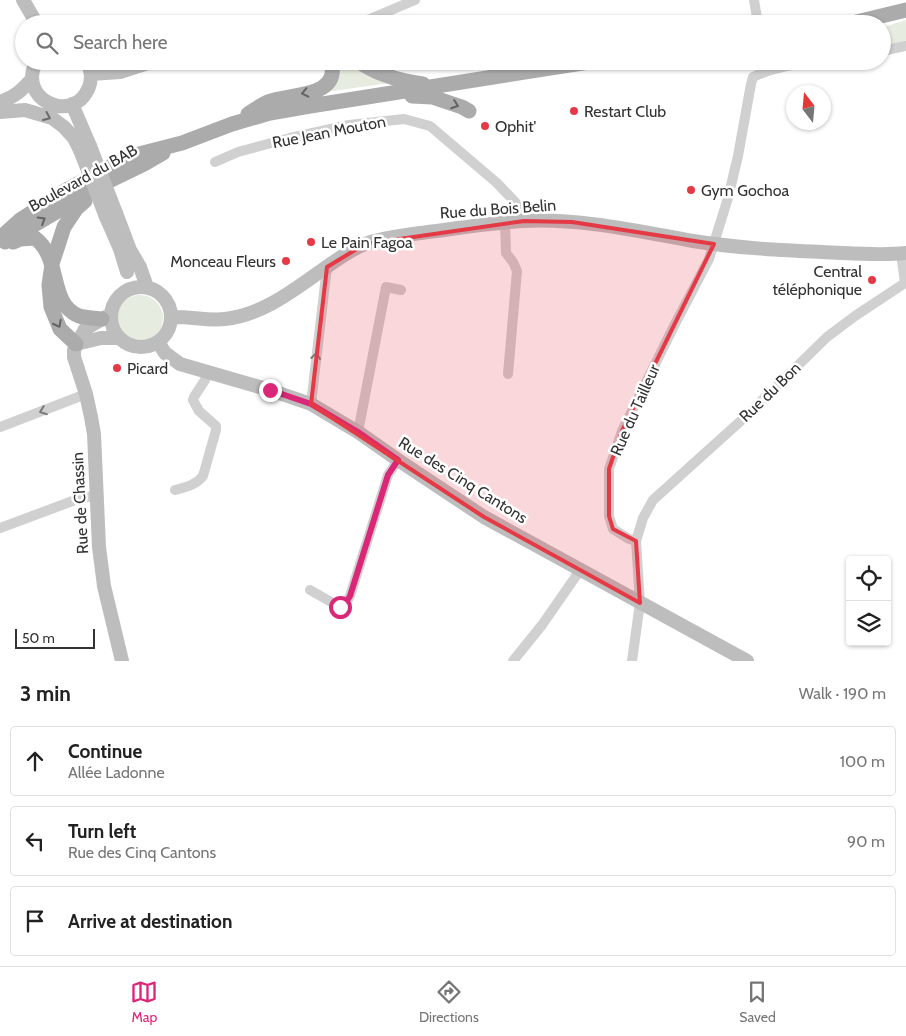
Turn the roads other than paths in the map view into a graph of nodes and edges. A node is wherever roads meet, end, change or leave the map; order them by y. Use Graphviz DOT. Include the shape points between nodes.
graph roads {
  1 [pos="23,0"];
  2 [pos="415,0"];
  3 [pos="754,3"];
  4 [pos="906,10"];
  5 [pos="31,15"];
  6 [pos="379,15"];
  7 [pos="758,15"];
  8 [pos="885,15"];
  9 [pos="906,46"];
  10 [pos="891,49"];
  11 [pos="32,70"];
  12 [pos="89,70"];
  13 [pos="104,70"];
  14 [pos="126,70"];
  15 [pos="332,70"];
  16 [pos="373,70"];
  17 [pos="538,70"];
  18 [pos="772,70"];
  19 [pos="32,79"];
  20 [pos="437,86"];
  21 [pos="373,96"];
  22 [pos="44,101"];
  23 [pos="0,102"];
  24 [pos="72,104"];
  25 [pos="0,111"];
  26 [pos="470,111"];
  27 [pos="232,124"];
  28 [pos="182,142"];
  29 [pos="85,148"];
  30 [pos="215,162"];
  31 [pos="109,181"];
  32 [pos="111,215"];
  33 [pos="524,221"];
  34 [pos="505,223"];
  35 [pos="0,238"];
  36 [pos="714,244"];
  37 [pos="0,245"];
  38 [pos="130,250"];
  39 [pos="904,253"];
  40 [pos="52,264"];
  41 [pos="327,267"];
  42 [pos="127,272"];
  43 [pos="147,287"];
  44 [pos="401,290"];
  45 [pos="123,292"];
  46 [pos="106,316"];
  47 [pos="172,318"];
  48 [pos="119,338"];
  49 [pos="158,342"];
  50 [pos="76,344"];
  51 [pos="207,372"];
  52 [pos="508,374"];
  53 [pos="86,394"];
  54 [pos="311,404"];
  55 [pos="0,427"];
  56 [pos="358,432"];
  57 [pos="398,460"];
  58 [pos="175,490"];
  59 [pos="97,495"];
  60 [pos="0,528"];
  61 [pos="636,541"];
  62 [pos="579,569"];
  63 [pos="310,590"];
  64 [pos="640,603"];
  65 [pos="122,661"];
  66 [pos="513,661"];
  67 [pos="632,661"];
  68 [pos="747,661"];
  1 -- 5 [label="street"];
  2 -- 6 [label="street"];
  3 -- 7 [label="street"];
  4 -- 8 [label="main road"];
  9 -- 10 [label="street"];
  11 -- 19 [label="street"];
  12 -- 24 [label="street" via="87,92"];
  13 -- 14 [label="street"];
  15 -- 27 [label="main road, one-way" via="330,82 320,90 268,102"];
  16 -- 20 [label="main road"];
  17 -- 20 [label="main road, Boulevard du BAB"];
  18 -- 36 [label="street" via="753,77 738,156"];
  19 -- 22 [label="street"];
  19 -- 23 [label="street" via="19,92"];
  20 -- 21 [label="main road, Boulevard du BAB"];
  21 -- 26 [label="main road, one-way" via="432,97"];
  21 -- 27 [label="main road, Boulevard du BAB" via="270,113"];
  22 -- 24 [label="street" via="61,106"];
  22 -- 25 [label="street" via="9,105"];
  24 -- 29 [label="street"];
  25 -- 29 [label="street, one-way" via="25,110 52,118"];
  27 -- 28 [label="main road, Boulevard du BAB"];
  28 -- 31 [label="main road, Boulevard du BAB"];
  28 -- 35 [label="main road, Boulevard du BAB" via="122,160 82,181 20,220"];
  29 -- 32 [label="street, bridge"];
  30 -- 33 [label="street, Rue Jean Mouton" via="238,152 290,138 349,125 404,119 430,126 497,183 515,202"];
  37 -- 31 [label="main road, Boulevard du BAB, one-way"];
  31 -- 40 [label="main road" via="76,209 64,227"];
  32 -- 38 [label="street"];
  32 -- 42 [label="street"];
  33 -- 34 [label="street, Rue du Bois Belin"];
  33 -- 36 [label="street, Rue du Bois Belin" via="615,227"];
  34 -- 41 [label="street, Rue du Bois Belin" via="388,238 350,251"];
  34 -- 52 [label="street" via="506,253 517,271"];
  36 -- 39 [label="street, Rue du Bois Belin"];
  36 -- 61 [label="street, Rue du Tailleur" via="622,431 609,469 609,516 613,529"];
  37 -- 40 [label="main road" via="35,238 42,243"];
  38 -- 42 [label="street"];
  38 -- 43 [label="street"];
  39 -- 61 [label="street, Rue du Bon" via="905,283 827,337 653,500"];
  40 -- 46 [label="main road" via="56,284 70,311 81,317"];
  40 -- 50 [label="main road, one-way" via="49,285 51,307 60,329"];
  41 -- 47 [label="street, Rue du Bois Belin" via="284,296 245,314 225,319"];
  54 -- 41 [label="street, one-way"];
  42 -- 45 [label="street"];
  43 -- 45 [label="street" via="139,286"];
  43 -- 47 [label="street" via="167,301"];
  44 -- 56 [label="street" via="386,287"];
  45 -- 46 [label="street"];
  46 -- 48 [label="street"];
  46 -- 50 [label="street" via="85,329"];
  47 -- 49 [label="street" via="170,327"];
  48 -- 49 [label="street" via="142,347"];
  48 -- 50 [label="street"];
  49 -- 51 [label="street, Rue des Cinq Cantons" via="165,353 180,364"];
  50 -- 53 [label="street, Rue de Chassin" via="74,358"];
  51 -- 54 [label="street, Rue des Cinq Cantons"];
  51 -- 58 [label="street" via="193,400 216,430 203,476 191,486"];
  53 -- 55 [label="street, one-way"];
  53 -- 59 [label="street, Rue de Chassin" via="94,434"];
  54 -- 56 [label="street, Rue des Cinq Cantons"];
  56 -- 57 [label="street, Rue des Cinq Cantons"];
  57 -- 62 [label="street, Rue des Cinq Cantons" via="484,517"];
  57 -- 63 [label="street" via="388,475 345,604 340,607"];
  59 -- 60 [label="street"];
  59 -- 65 [label="street, Rue de Chassin" via="104,586"];
  61 -- 64 [label="street"];
  62 -- 64 [label="street, Rue des Cinq Cantons"];
  62 -- 66 [label="street" via="542,625"];
  64 -- 67 [label="street"];
  64 -- 68 [label="street, Rue des Cinq Cantons"];
}
